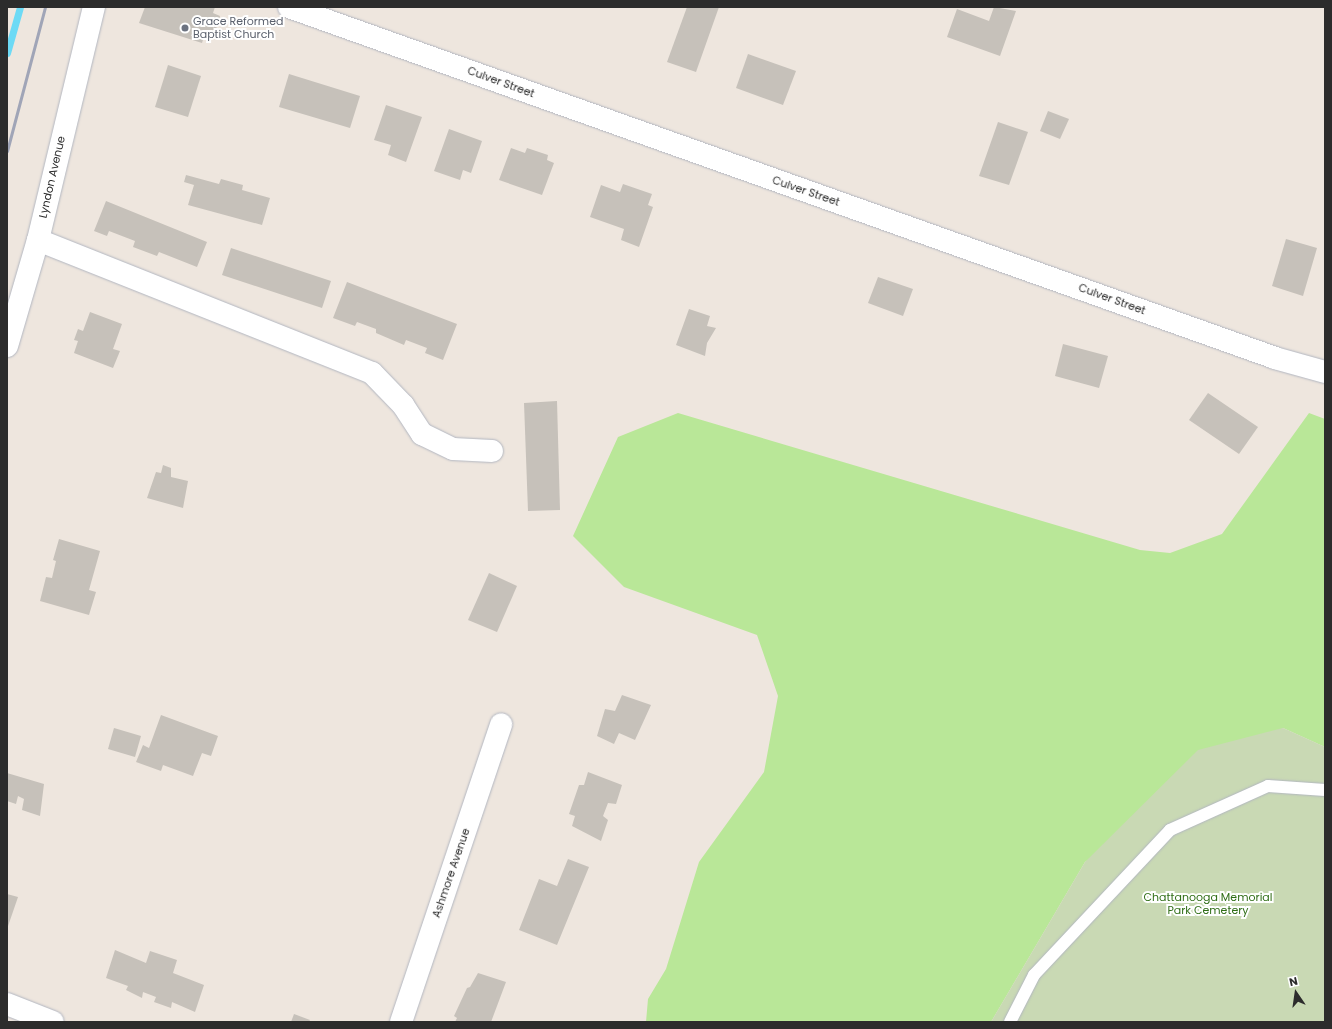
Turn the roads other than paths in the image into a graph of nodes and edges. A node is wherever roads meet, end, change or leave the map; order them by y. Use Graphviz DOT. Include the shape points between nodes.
graph roads {
  1 [pos="94,7"];
  2 [pos="289,7"];
  3 [pos="38,240"];
  4 [pos="7,346"];
  5 [pos="1325,372"];
  6 [pos="492,451"];
  7 [pos="501,724"];
  8 [pos="1325,790"];
  9 [pos="7,1004"];
  10 [pos="53,1022"];
  11 [pos="401,1022"];
  12 [pos="1010,1022"];
  1 -- 3 [label="street, Lyndon Avenue"];
  2 -- 5 [label="street, Culver Street" via="1275,358"];
  3 -- 4 [label="street, Lyndon Avenue"];
  3 -- 6 [label="street" via="372,373 403,405 422,434 453,449"];
  7 -- 11 [label="street, Ashmore Avenue"];
  8 -- 12 [label="lane" via="1268,786 1170,830 1034,975"];
  9 -- 10 [label="street"];
}
